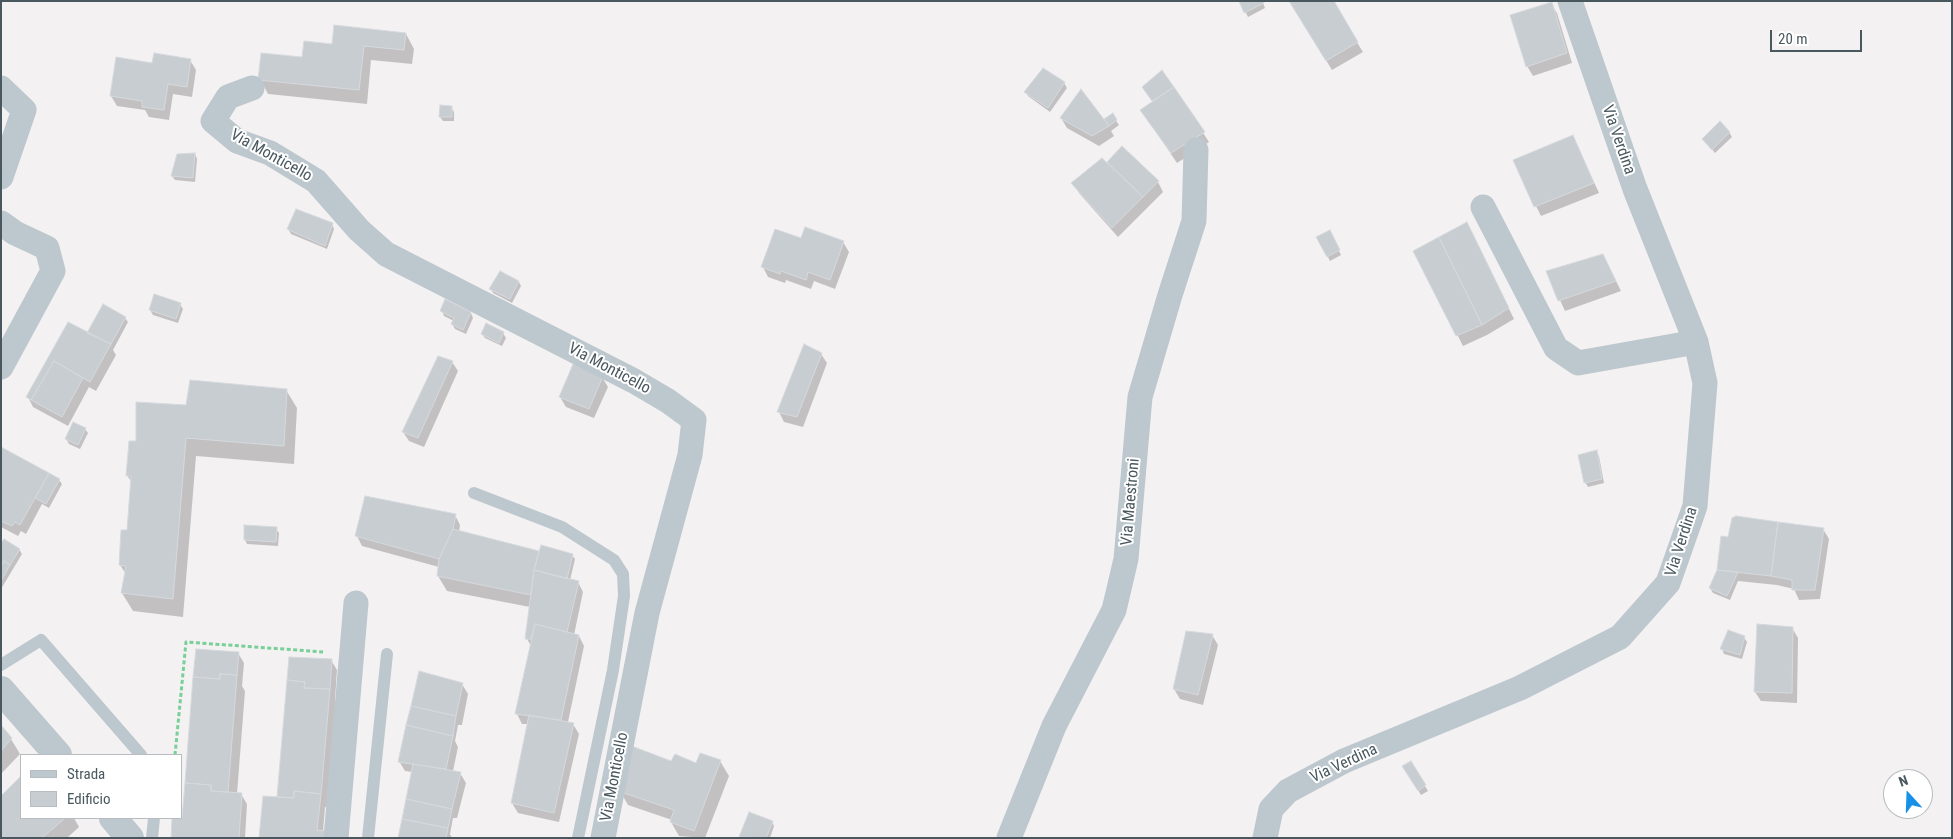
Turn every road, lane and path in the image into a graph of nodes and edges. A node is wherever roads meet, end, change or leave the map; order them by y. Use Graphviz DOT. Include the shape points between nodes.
graph roads {
  1 [pos="1570,1"];
  2 [pos="1,88"];
  3 [pos="252,88"];
  4 [pos="1196,150"];
  5 [pos="1,177"];
  6 [pos="1483,208"];
  7 [pos="1,223"];
  8 [pos="1696,342"];
  9 [pos="1,367"];
  10 [pos="474,493"];
  11 [pos="356,603"];
  12 [pos="352,654"];
  13 [pos="387,654"];
  14 [pos="1,665"];
  15 [pos="1,690"];
  16 [pos="57,754"];
  17 [pos="140,754"];
  18 [pos="175,754"];
  19 [pos="114,819"];
  20 [pos="154,819"];
  21 [pos="130,838"];
  22 [pos="152,838"];
  23 [pos="336,838"];
  24 [pos="368,838"];
  25 [pos="578,838"];
  26 [pos="603,838"];
  27 [pos="1009,838"];
  28 [pos="1265,838"];
  1 -- 8 [label="street, Via Verdina" via="1635,189"];
  2 -- 5 [label="street" via="24,110"];
  3 -- 26 [label="street, Via Monticello" via="228,97 213,122 237,141 270,153 316,181 359,230 386,254 634,381 694,420 690,456 647,613"];
  4 -- 27 [label="street, Via Maestroni" via="1194,221 1140,397 1126,558 1114,610 1054,726"];
  6 -- 8 [label="street" via="1556,348 1578,363"];
  7 -- 9 [label="street" via="47,248 53,271"];
  8 -- 28 [label="street, Via Verdina" via="1705,383 1695,506 1668,583 1620,637 1520,688 1344,762 1288,791 1271,809"];
  10 -- 25 [label="lane" via="562,527 614,560 623,574 624,596 613,670"];
  11 -- 12 [label="street"];
  12 -- 18 [label="path" via="186,642"];
  12 -- 23 [label="street"];
  13 -- 24 [label="lane"];
  14 -- 17 [label="lane" via="41,640"];
  15 -- 16 [label="street"];
  19 -- 21 [label="street"];
  20 -- 22 [label="lane"];
}
